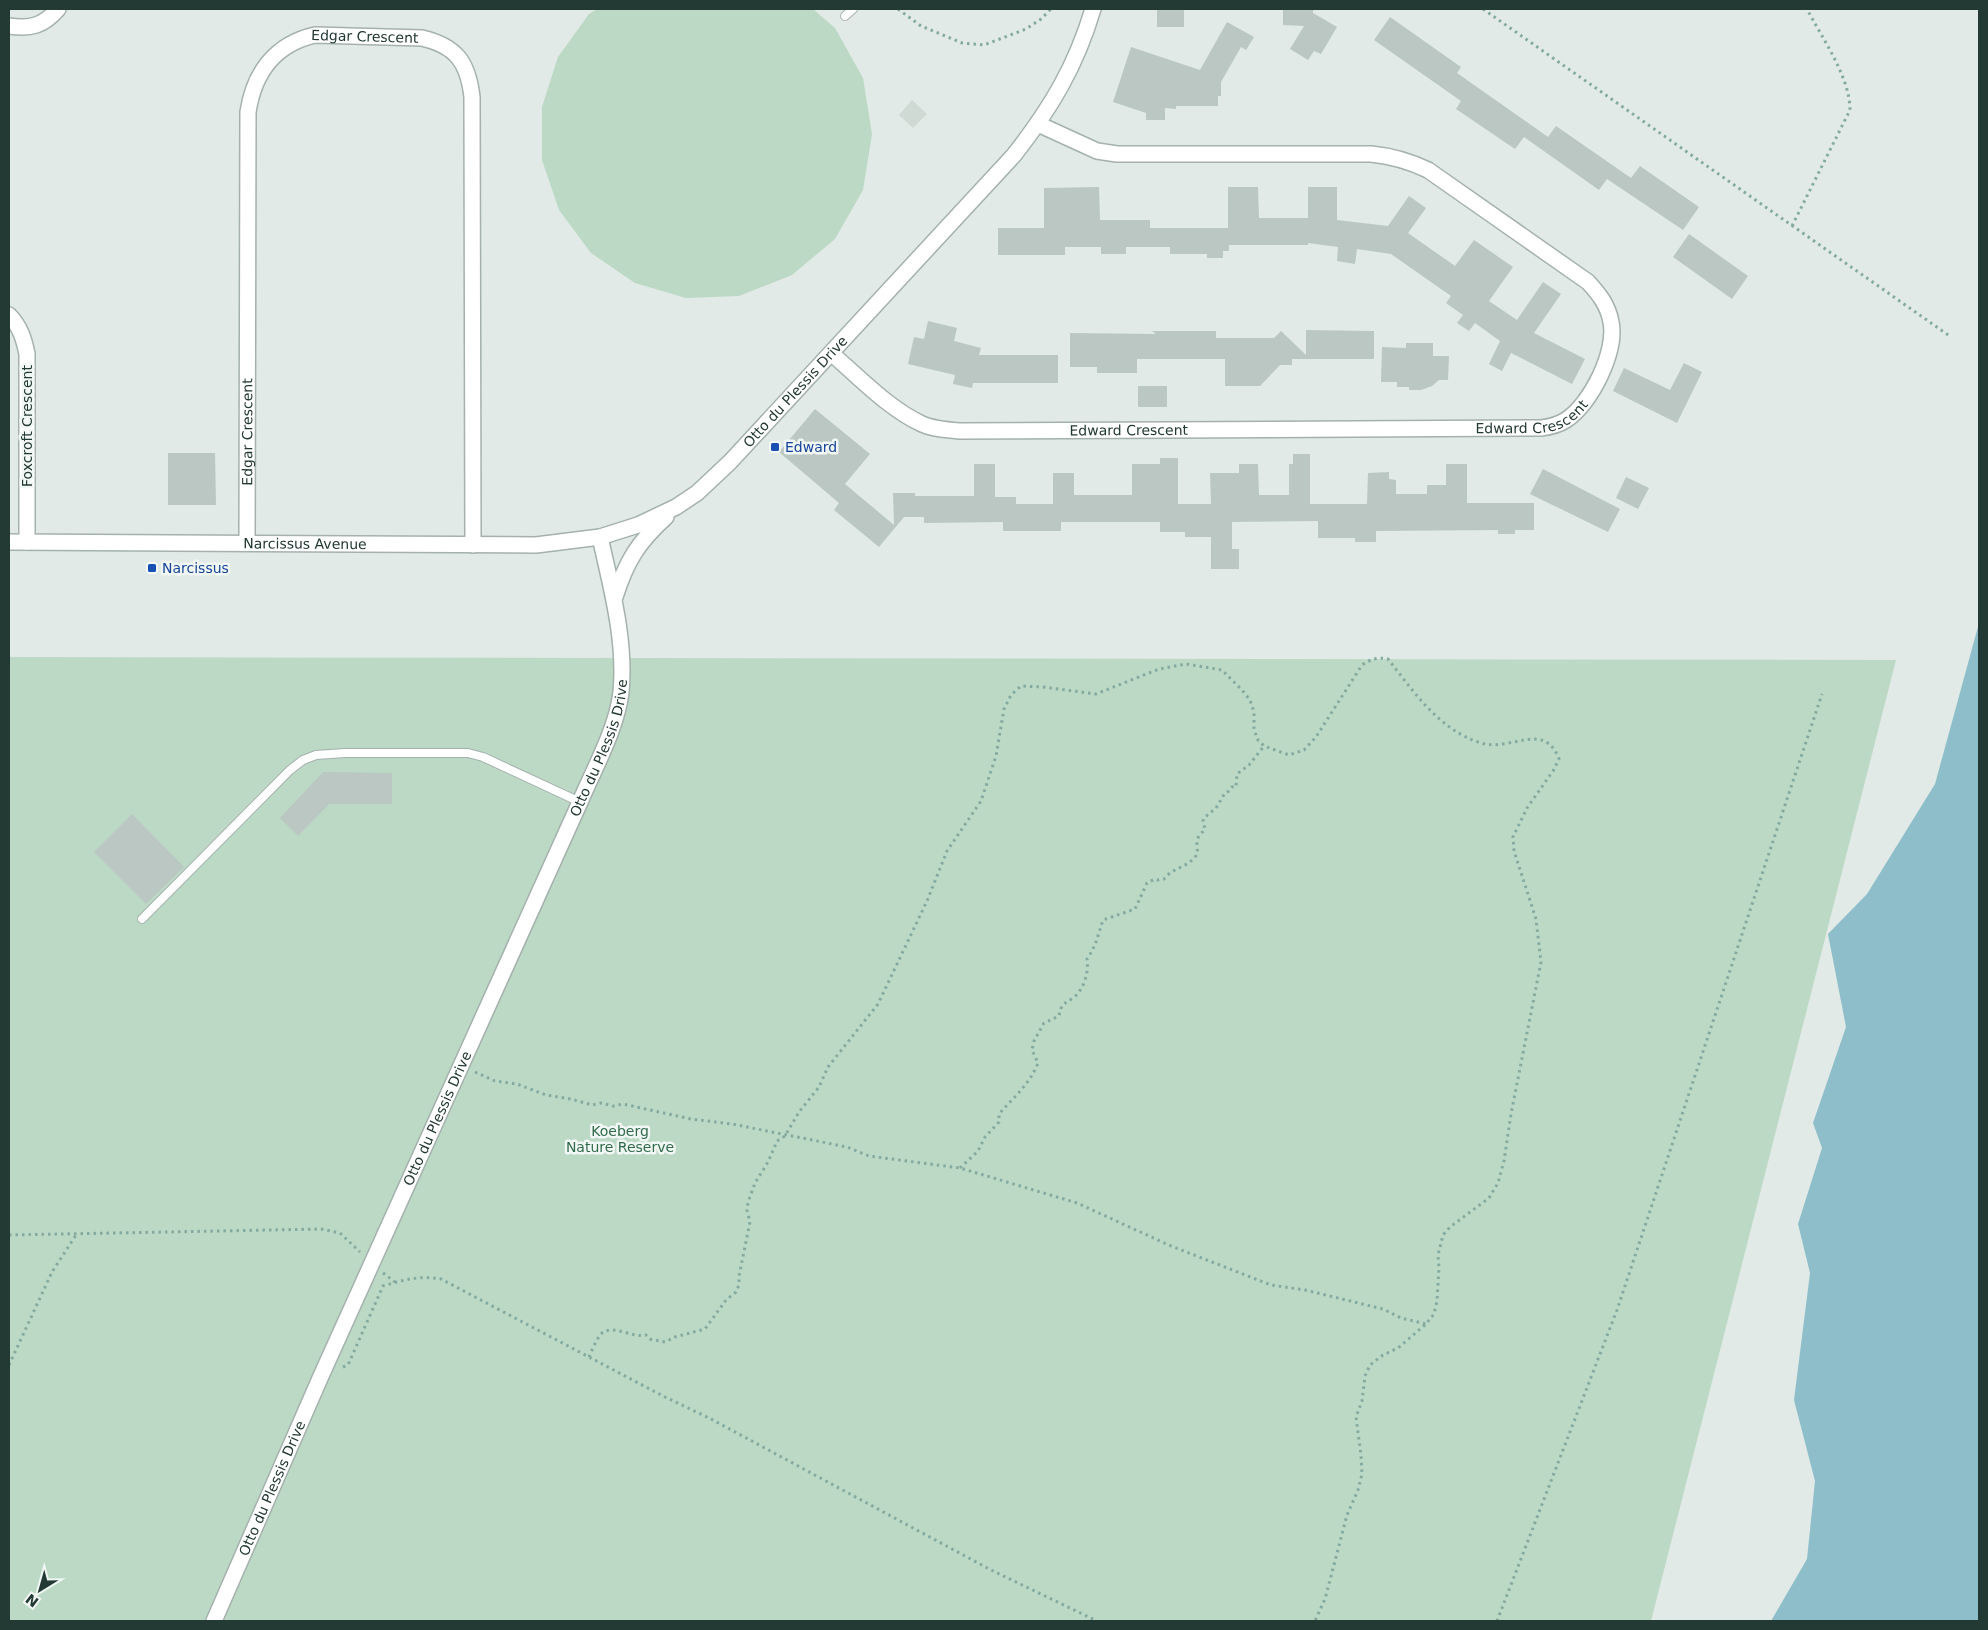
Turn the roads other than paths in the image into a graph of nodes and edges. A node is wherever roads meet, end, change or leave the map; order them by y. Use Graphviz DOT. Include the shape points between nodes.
graph roads {
  1 [pos="58,9"];
  2 [pos="853,9"];
  3 [pos="1093,9"];
  4 [pos="845,16"];
  5 [pos="9,26"];
  6 [pos="1038,124"];
  7 [pos="9,315"];
  8 [pos="832,354"];
  9 [pos="676,507"];
  10 [pos="600,537"];
  11 [pos="9,542"];
  12 [pos="27,542"];
  13 [pos="247,543"];
  14 [pos="473,545"];
  15 [pos="614,599"];
  16 [pos="580,802"];
  17 [pos="142,919"];
  18 [pos="214,1621"];
  1 -- 5 [label="street" via="39,25 25,28"];
  2 -- 4 [label="lane"];
  3 -- 6 [label="street, Otto du Plessis Drive" via="1071,69"];
  6 -- 8 [label="street, Otto du Plessis Drive" via="1014,155"];
  6 -- 8 [label="street, Edward Crescent" via="1097,151 1117,154 1370,154 1409,161 1428,170 1588,282 1608,310 1612,323 1610,351 1595,385 1578,411 1553,427 960,432 923,425 904,414"];
  7 -- 12 [label="street, Foxcroft Crescent" via="23,337 27,354"];
  8 -- 9 [label="street, Otto du Plessis Drive" via="730,462 697,493"];
  9 -- 10 [label="street, Otto du Plessis Drive" via="638,525"];
  9 -- 15 [label="street" via="654,527 630,558"];
  10 -- 14 [label="street, Narcissus Avenue" via="552,544"];
  10 -- 15 [label="street, Otto du Plessis Drive"];
  11 -- 12 [label="street, Narcissus Avenue"];
  12 -- 13 [label="street, Narcissus Avenue"];
  13 -- 14 [label="street, Narcissus Avenue"];
  13 -- 14 [label="street, Edgar Crescent" via="248,112 251,94 267,65 288,44 315,36 422,38 439,42 452,50 464,64 470,80"];
  15 -- 16 [label="street, Otto du Plessis Drive" via="620,637 621,693 606,742"];
  16 -- 17 [label="lane" via="468,753 316,755 290,770"];
  16 -- 18 [label="street, Otto du Plessis Drive"];
}
